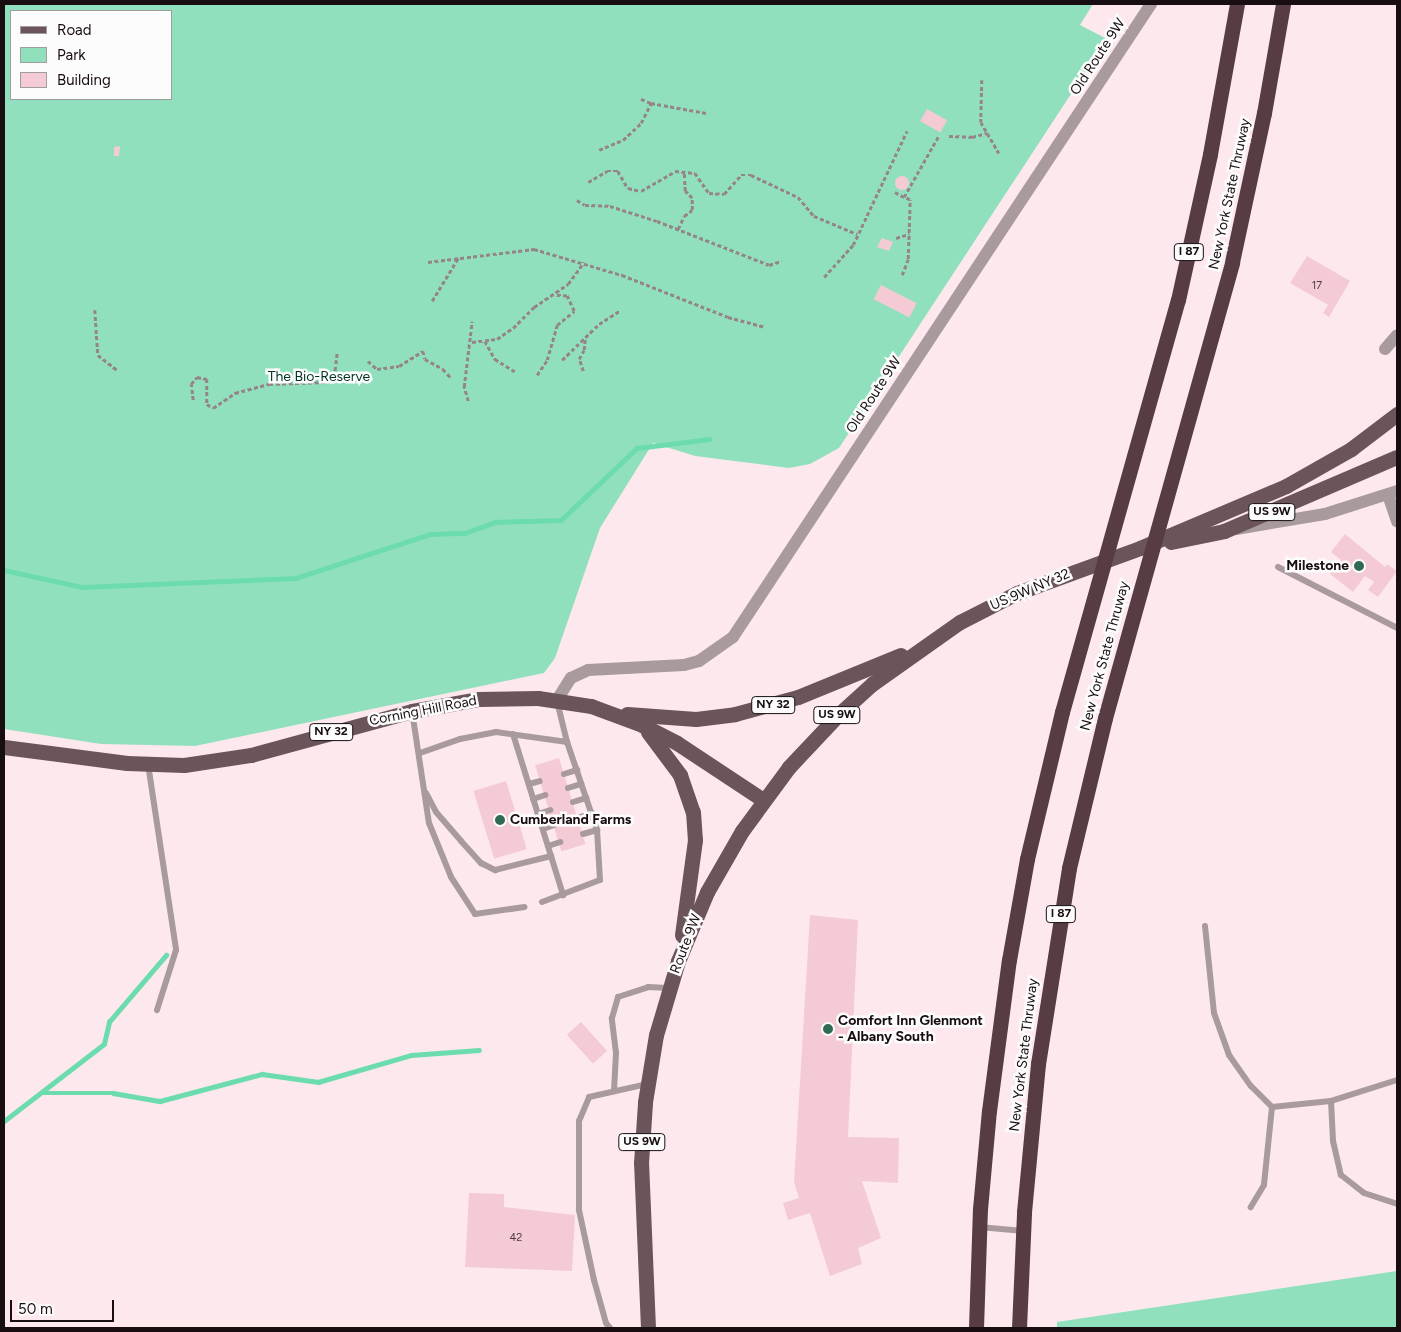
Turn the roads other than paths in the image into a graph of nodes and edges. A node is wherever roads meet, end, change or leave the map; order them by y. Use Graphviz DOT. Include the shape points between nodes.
graph roads {
  1 [pos="1150,4"];
  2 [pos="1238,4"];
  3 [pos="1283,4"];
  4 [pos="1397,335"];
  5 [pos="1385,349"];
  6 [pos="1397,414"];
  7 [pos="1397,420"];
  8 [pos="1372,435"];
  9 [pos="1397,457"];
  10 [pos="1393,493"];
  11 [pos="1397,521"];
  12 [pos="1224,531"];
  13 [pos="1140,548"];
  14 [pos="1278,567"];
  15 [pos="1397,628"];
  16 [pos="925,644"];
  17 [pos="557,700"];
  18 [pos="412,711"];
  19 [pos="611,712"];
  20 [pos="642,725"];
  21 [pos="513,734"];
  22 [pos="567,742"];
  23 [pos="4,747"];
  24 [pos="420,753"];
  25 [pos="148,764"];
  26 [pos="577,770"];
  27 [pos="564,774"];
  28 [pos="540,781"];
  29 [pos="529,784"];
  30 [pos="581,784"];
  31 [pos="568,788"];
  32 [pos="425,790"];
  33 [pos="545,795"];
  34 [pos="586,798"];
  35 [pos="533,799"];
  36 [pos="763,800"];
  37 [pos="573,802"];
  38 [pos="550,810"];
  39 [pos="592,813"];
  40 [pos="538,814"];
  41 [pos="578,818"];
  42 [pos="554,825"];
  43 [pos="542,829"];
  44 [pos="597,830"];
  45 [pos="583,834"];
  46 [pos="560,842"];
  47 [pos="548,846"];
  48 [pos="551,856"];
  49 [pos="563,896"];
  50 [pos="542,902"];
  51 [pos="525,907"];
  52 [pos="1205,926"];
  53 [pos="678,961"];
  54 [pos="670,988"];
  55 [pos="157,1010"];
  56 [pos="1397,1080"];
  57 [pos="647,1084"];
  58 [pos="614,1091"];
  59 [pos="1331,1101"];
  60 [pos="1272,1107"];
  61 [pos="1397,1204"];
  62 [pos="1251,1207"];
  63 [pos="979,1227"];
  64 [pos="1023,1231"];
  65 [pos="610,1328"];
  66 [pos="648,1328"];
  67 [pos="976,1328"];
  68 [pos="1019,1328"];
  1 -- 17 [label="street, Old Route 9W" via="733,637 705,657 684,666 588,670 571,678"];
  2 -- 63 [label="highway, New York State Thruway / I 87" via="1189,253 1045,777 1018,909 994,1059"];
  3 -- 64 [label="highway, New York State Thruway / I 87" via="1236,245 1094,762 1062,907 1038,1064"];
  4 -- 5 [label="street"];
  6 -- 8 [label="main road, US 9W"];
  7 -- 8 [label="main road, US 9W"];
  8 -- 13 [label="main road, US 9W" via="1286,486"];
  9 -- 12 [label="main road, US 9W"];
  10 -- 11 [label="street"];
  10 -- 12 [label="street" via="1325,514"];
  12 -- 13 [label="main road, US 9W"];
  13 -- 16 [label="main road, US 9W NY 32 / US 9W" via="1017,593"];
  14 -- 15 [label="lane"];
  16 -- 19 [label="main road, NY 32" via="798,697 742,712 680,718"];
  16 -- 36 [label="main road, Route 9W / US 9W" via="839,714"];
  17 -- 18 [label="main road, Corning Hill Road / NY 32" via="492,698"];
  17 -- 19 [label="main road, Corning Hill Road / NY 32"];
  17 -- 22 [label="lane"];
  18 -- 24 [label="lane"];
  18 -- 25 [label="main road, Corning Hill Road / NY 32" via="251,755 184,765"];
  19 -- 20 [label="main road, Corning Hill Road / NY 32"];
  20 -- 36 [label="main road, Corning Hill Road / NY 32"];
  20 -- 53 [label="main road" via="680,774 693,812 694,848"];
  21 -- 22 [label="lane"];
  21 -- 24 [label="lane" via="496,732 460,739"];
  21 -- 29 [label="lane"];
  22 -- 26 [label="lane"];
  23 -- 25 [label="main road, Corning Hill Road / NY 32"];
  24 -- 32 [label="lane"];
  25 -- 55 [label="lane" via="176,950"];
  26 -- 27 [label="lane"];
  26 -- 30 [label="lane"];
  28 -- 29 [label="lane"];
  29 -- 35 [label="lane"];
  30 -- 31 [label="lane"];
  30 -- 34 [label="lane"];
  32 -- 48 [label="lane" via="436,812 481,863 495,870"];
  32 -- 51 [label="lane" via="429,823 450,877 475,914"];
  33 -- 35 [label="lane"];
  34 -- 37 [label="lane"];
  34 -- 39 [label="lane"];
  35 -- 40 [label="lane"];
  36 -- 53 [label="main road, Route 9W / US 9W" via="707,892"];
  38 -- 40 [label="lane"];
  39 -- 41 [label="lane"];
  39 -- 44 [label="lane"];
  40 -- 43 [label="lane"];
  42 -- 43 [label="lane"];
  43 -- 47 [label="lane"];
  44 -- 45 [label="lane"];
  44 -- 49 [label="lane" via="600,880"];
  46 -- 47 [label="lane"];
  47 -- 48 [label="lane"];
  48 -- 49 [label="lane"];
  49 -- 50 [label="lane"];
  52 -- 60 [label="lane" via="1214,1014 1229,1054 1251,1086"];
  53 -- 54 [label="main road, Route 9W / US 9W"];
  54 -- 57 [label="main road, Route 9W / US 9W"];
  54 -- 58 [label="lane" via="648,987 618,996 612,1018 616,1053"];
  56 -- 59 [label="lane"];
  57 -- 58 [label="lane"];
  57 -- 66 [label="main road, Route 9W / US 9W" via="641,1185"];
  58 -- 65 [label="lane" via="589,1097 579,1121 578,1210 594,1280"];
  59 -- 60 [label="lane"];
  59 -- 61 [label="lane" via="1333,1141 1341,1175 1364,1193"];
  60 -- 62 [label="lane" via="1264,1185"];
  63 -- 64 [label="lane"];
  63 -- 67 [label="highway, New York State Thruway / I 87"];
  64 -- 68 [label="highway, New York State Thruway / I 87"];
}
